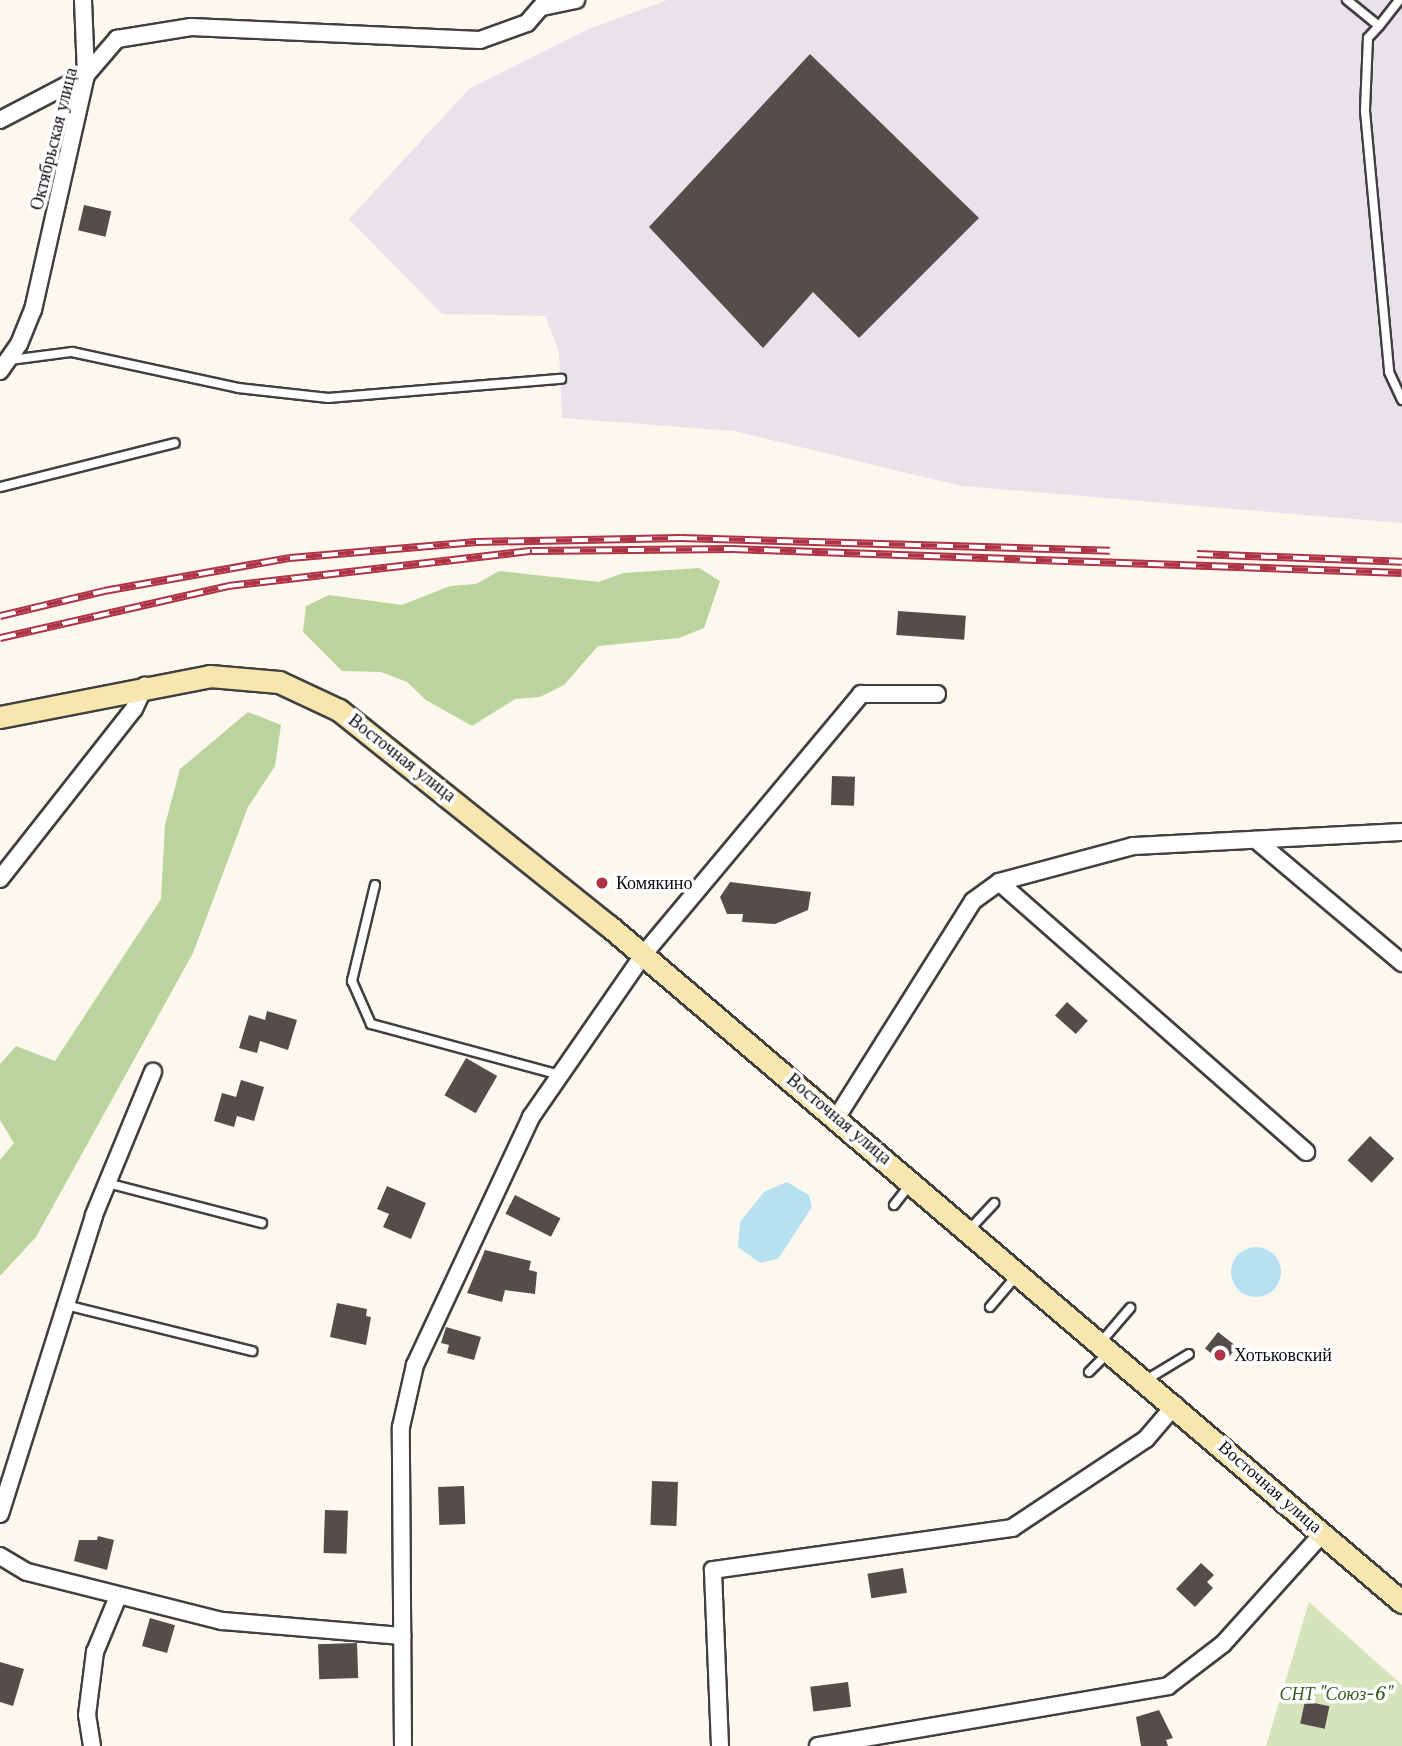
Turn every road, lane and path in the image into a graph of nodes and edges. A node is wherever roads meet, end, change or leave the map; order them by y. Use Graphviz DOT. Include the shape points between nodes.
graph roads {
  1 [pos="83,0"];
  2 [pos="576,0"];
  3 [pos="1347,0"];
  4 [pos="1399,0"];
  5 [pos="544,3"];
  6 [pos="1379,26"];
  7 [pos="86,75"];
  8 [pos="0,120"];
  9 [pos="5,366"];
  10 [pos="561,379"];
  11 [pos="1402,400"];
  12 [pos="175,443"];
  13 [pos="0,487"];
  14 [pos="145,685"];
  15 [pos="937,694"];
  16 [pos="0,717"];
  17 [pos="1402,832"];
  18 [pos="1256,840"];
  19 [pos="0,878"];
  20 [pos="999,882"];
  21 [pos="375,885"];
  22 [pos="643,955"];
  23 [pos="1402,963"];
  24 [pos="153,1072"];
  25 [pos="560,1075"];
  26 [pos="837,1117"];
  27 [pos="1306,1152"];
  28 [pos="913,1182"];
  29 [pos="107,1183"];
  30 [pos="994,1203"];
  31 [pos="894,1205"];
  32 [pos="262,1223"];
  33 [pos="970,1230"];
  34 [pos="1019,1273"];
  35 [pos="65,1305"];
  36 [pos="989,1307"];
  37 [pos="1130,1308"];
  38 [pos="1106,1346"];
  39 [pos="252,1351"];
  40 [pos="1189,1354"];
  41 [pos="1089,1372"];
  42 [pos="1146,1380"];
  43 [pos="1175,1405"];
  44 [pos="0,1514"];
  45 [pos="1323,1533"];
  46 [pos="0,1556"];
  47 [pos="117,1598"];
  48 [pos="1402,1602"];
  49 [pos="402,1636"];
  50 [pos="92,1746"];
  51 [pos="403,1746"];
  52 [pos="720,1746"];
  53 [pos="818,1746"];
  1 -- 7 [label="street"];
  2 -- 5 [label="street"];
  3 -- 6 [label="lane"];
  4 -- 6 [label="lane"];
  5 -- 7 [label="street, Октябрьская улица" via="507,33 449,43 191,27 155,29 117,39"];
  6 -- 11 [label="lane" via="1368,38 1365,111 1389,372"];
  7 -- 8 [label="street"];
  7 -- 9 [label="street, Октябрьская улица" via="36,298"];
  9 -- 10 [label="lane" via="72,352 238,388 327,398"];
  12 -- 13 [label="lane"];
  14 -- 16 [label="main road"];
  14 -- 19 [label="street" via="134,709"];
  14 -- 22 [label="main road, Восточная улица" via="250,676 308,693 376,734"];
  15 -- 22 [label="street" via="861,694"];
  17 -- 18 [label="street"];
  18 -- 20 [label="street" via="1133,846"];
  18 -- 23 [label="street"];
  20 -- 26 [label="street" via="973,901"];
  20 -- 27 [label="street"];
  21 -- 25 [label="lane" via="352,981 371,1024"];
  22 -- 25 [label="street"];
  22 -- 26 [label="main road, Восточная улица"];
  24 -- 29 [label="street"];
  25 -- 49 [label="street" via="531,1117 415,1365 401,1426"];
  26 -- 28 [label="main road, Восточная улица"];
  28 -- 31 [label="lane"];
  28 -- 33 [label="main road, Восточная улица"];
  29 -- 32 [label="lane"];
  29 -- 35 [label="street"];
  30 -- 33 [label="lane"];
  33 -- 34 [label="main road, Восточная улица"];
  34 -- 36 [label="lane"];
  34 -- 38 [label="main road, Восточная улица"];
  35 -- 39 [label="lane"];
  35 -- 44 [label="street"];
  37 -- 38 [label="lane"];
  38 -- 41 [label="lane"];
  38 -- 42 [label="main road, Восточная улица"];
  40 -- 42 [label="lane"];
  42 -- 43 [label="main road, Восточная улица"];
  43 -- 45 [label="main road, Восточная улица"];
  43 -- 52 [label="street" via="1146,1439 1012,1528 713,1570"];
  45 -- 48 [label="main road, Восточная улица"];
  45 -- 53 [label="street" via="1223,1644 1168,1686"];
  46 -- 47 [label="street" via="27,1572"];
  47 -- 49 [label="street" via="222,1621"];
  47 -- 50 [label="street" via="95,1652 87,1715"];
  49 -- 51 [label="street"];
}
